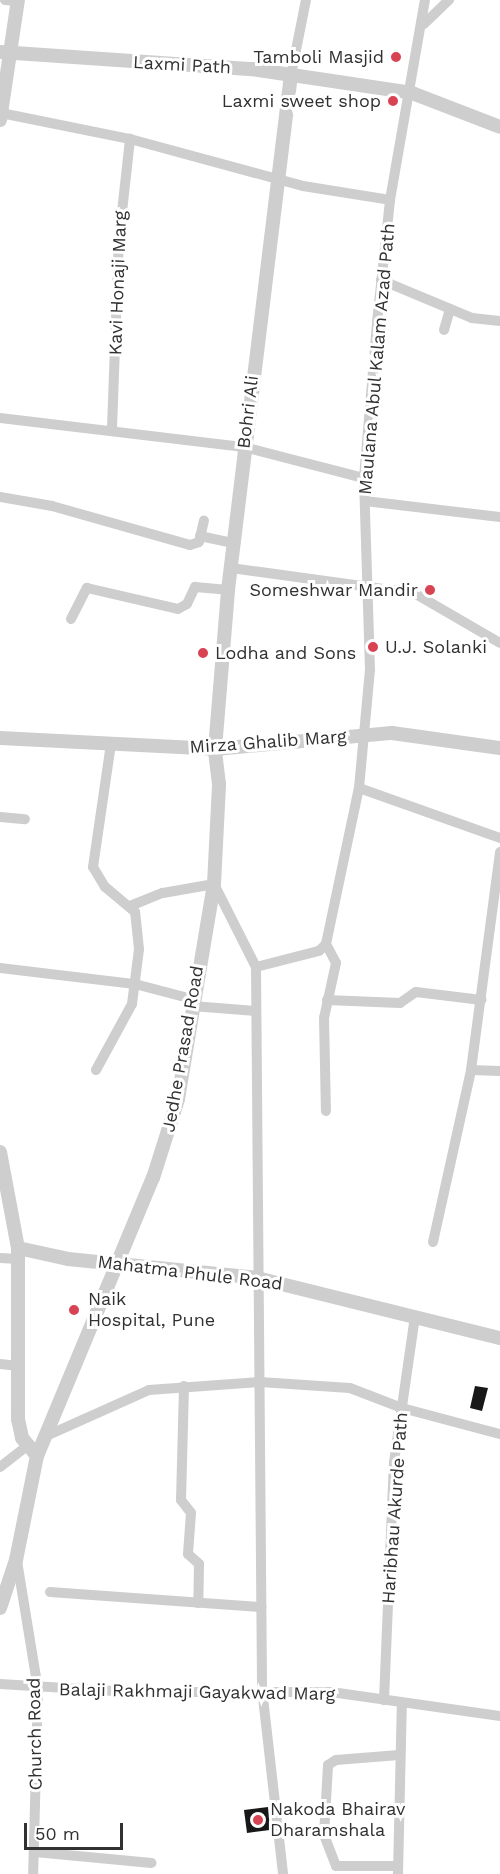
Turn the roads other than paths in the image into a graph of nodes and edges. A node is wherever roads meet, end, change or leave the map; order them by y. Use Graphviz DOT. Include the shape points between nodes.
graph roads {
  1 [pos="13,0"];
  2 [pos="306,0"];
  3 [pos="425,0"];
  4 [pos="449,0"];
  5 [pos="424,24"];
  6 [pos="4,53"];
  7 [pos="291,75"];
  8 [pos="412,93"];
  9 [pos="1,113"];
  10 [pos="0,120"];
  11 [pos="500,127"];
  12 [pos="130,139"];
  13 [pos="277,178"];
  14 [pos="390,200"];
  15 [pos="381,280"];
  16 [pos="450,309"];
  17 [pos="500,321"];
  18 [pos="444,330"];
  19 [pos="0,418"];
  20 [pos="112,428"];
  21 [pos="244,447"];
  22 [pos="364,478"];
  23 [pos="0,498"];
  24 [pos="365,501"];
  25 [pos="500,505"];
  26 [pos="499,517"];
  27 [pos="204,521"];
  28 [pos="200,536"];
  29 [pos="233,543"];
  30 [pos="231,568"];
  31 [pos="366,584"];
  32 [pos="228,590"];
  33 [pos="71,619"];
  34 [pos="500,643"];
  35 [pos="366,735"];
  36 [pos="0,738"];
  37 [pos="111,744"];
  38 [pos="500,748"];
  39 [pos="215,749"];
  40 [pos="359,788"];
  41 [pos="0,817"];
  42 [pos="24,819"];
  43 [pos="500,838"];
  44 [pos="500,852"];
  45 [pos="214,884"];
  46 [pos="130,906"];
  47 [pos="326,944"];
  48 [pos="256,967"];
  49 [pos="0,968"];
  50 [pos="135,984"];
  51 [pos="327,1000"];
  52 [pos="482,1000"];
  53 [pos="192,1002"];
  54 [pos="256,1011"];
  55 [pos="96,1070"];
  56 [pos="471,1070"];
  57 [pos="500,1071"];
  58 [pos="326,1111"];
  59 [pos="0,1152"];
  60 [pos="433,1242"];
  61 [pos="18,1254"];
  62 [pos="0,1258"];
  63 [pos="119,1263"];
  64 [pos="257,1278"];
  65 [pos="415,1316"];
  66 [pos="500,1338"];
  67 [pos="0,1364"];
  68 [pos="19,1366"];
  69 [pos="260,1382"];
  70 [pos="184,1386"];
  71 [pos="402,1408"];
  72 [pos="500,1434"];
  73 [pos="44,1437"];
  74 [pos="32,1451"];
  75 [pos="0,1467"];
  76 [pos="16,1560"];
  77 [pos="50,1593"];
  78 [pos="198,1602"];
  79 [pos="261,1607"];
  80 [pos="0,1608"];
  81 [pos="0,1684"];
  82 [pos="38,1689"];
  83 [pos="262,1689"];
  84 [pos="384,1700"];
  85 [pos="402,1704"];
  86 [pos="500,1716"];
  87 [pos="399,1755"];
  88 [pos="35,1852"];
  89 [pos="151,1863"];
  90 [pos="398,1870"];
  91 [pos="33,1874"];
  92 [pos="283,1874"];
  1 -- 6 [label="street"];
  2 -- 7 [label="street"];
  3 -- 5 [label="street, Maulana Abul Kalam Azad Path"];
  4 -- 5 [label="street"];
  5 -- 8 [label="street, Maulana Abul Kalam Azad Path"];
  6 -- 7 [label="street, Laxmi Path"];
  6 -- 9 [label="street"];
  7 -- 8 [label="street, Laxmi Path"];
  7 -- 13 [label="street, Bohri Ali"];
  8 -- 11 [label="street, Laxmi Path"];
  8 -- 14 [label="street, Maulana Abul Kalam Azad Path"];
  9 -- 10 [label="street"];
  9 -- 12 [label="street"];
  12 -- 13 [label="street"];
  12 -- 20 [label="street, Kavi Honaji Marg" via="118,239 121,269"];
  13 -- 14 [label="street" via="351,197"];
  13 -- 21 [label="street, Bohri Ali"];
  14 -- 15 [label="street, Maulana Abul Kalam Azad Path"];
  15 -- 16 [label="street"];
  15 -- 22 [label="street, Maulana Abul Kalam Azad Path"];
  16 -- 17 [label="street"];
  16 -- 18 [label="street"];
  19 -- 20 [label="street"];
  20 -- 21 [label="street"];
  21 -- 22 [label="street"];
  21 -- 29 [label="street, Bohri Ali"];
  22 -- 24 [label="street, Maulana Abul Kalam Azad Path"];
  23 -- 28 [label="street" via="52,506 190,545"];
  24 -- 26 [label="street"];
  24 -- 31 [label="street, Maulana Abul Kalam Azad Path"];
  25 -- 26 [label="street"];
  27 -- 28 [label="street"];
  28 -- 29 [label="street"];
  29 -- 30 [label="street, Bohri Ali"];
  30 -- 31 [label="street"];
  30 -- 32 [label="street, Bohri Ali"];
  31 -- 34 [label="street" via="414,593"];
  31 -- 35 [label="street, Maulana Abul Kalam Azad Path" via="370,670"];
  32 -- 33 [label="street" via="195,587 187,604 177,609 87,588"];
  32 -- 39 [label="street, Bohri Ali"];
  35 -- 38 [label="street, Mirza Ghalib Marg" via="392,733"];
  35 -- 39 [label="street, Mirza Ghalib Marg"];
  35 -- 40 [label="street, Maulana Abul Kalam Azad Path"];
  36 -- 37 [label="street, Mirza Ghalib Marg"];
  37 -- 39 [label="street, Mirza Ghalib Marg"];
  37 -- 46 [label="street" via="93,867 105,887"];
  39 -- 45 [label="street, Jedhe Prasad Road" via="219,784"];
  40 -- 43 [label="street"];
  40 -- 47 [label="street, Maulana Abul Kalam Azad Path"];
  41 -- 42 [label="street"];
  44 -- 52 [label="street"];
  45 -- 46 [label="street" via="164,893"];
  45 -- 48 [label="street"];
  45 -- 53 [label="street, Jedhe Prasad Road"];
  46 -- 50 [label="street" via="139,931"];
  47 -- 48 [label="street" via="319,951"];
  47 -- 51 [label="street" via="336,963"];
  48 -- 54 [label="street"];
  49 -- 50 [label="street"];
  50 -- 53 [label="street"];
  50 -- 55 [label="street" via="122,1030"];
  51 -- 52 [label="street" via="400,1003 416,992"];
  51 -- 58 [label="street"];
  52 -- 56 [label="street"];
  53 -- 54 [label="street"];
  53 -- 63 [label="street, Jedhe Prasad Road" via="166,1144"];
  54 -- 64 [label="street"];
  56 -- 57 [label="street"];
  56 -- 60 [label="street"];
  59 -- 61 [label="street"];
  61 -- 62 [label="street"];
  61 -- 63 [label="street, Mahatma Phule Road"];
  61 -- 68 [label="street"];
  63 -- 64 [label="street, Mahatma Phule Road"];
  63 -- 73 [label="street, Jedhe Prasad Road"];
  64 -- 65 [label="street, Mahatma Phule Road"];
  64 -- 69 [label="street"];
  65 -- 66 [label="street, Mahatma Phule Road"];
  65 -- 71 [label="street, Haribhau Akurde Path"];
  67 -- 68 [label="street"];
  68 -- 74 [label="street" via="18,1419"];
  69 -- 70 [label="street"];
  69 -- 71 [label="street" via="350,1388"];
  69 -- 79 [label="street"];
  70 -- 73 [label="street" via="149,1390"];
  70 -- 78 [label="street" via="181,1493 190,1513 188,1554 199,1564"];
  71 -- 72 [label="street"];
  71 -- 84 [label="street, Haribhau Akurde Path" via="390,1521"];
  73 -- 74 [label="street, Jedhe Prasad Road"];
  74 -- 75 [label="street"];
  74 -- 76 [label="street, Jedhe Prasad Road"];
  76 -- 80 [label="street, Jedhe Prasad Road"];
  76 -- 82 [label="street, Church Road"];
  77 -- 78 [label="street"];
  78 -- 79 [label="street"];
  79 -- 83 [label="street"];
  81 -- 82 [label="street, Balaji Rakhmaji Gayakwad Marg"];
  82 -- 83 [label="street, Balaji Rakhmaji Gayakwad Marg"];
  82 -- 88 [label="street, Church Road"];
  83 -- 84 [label="street, Balaji Rakhmaji Gayakwad Marg"];
  83 -- 92 [label="street"];
  84 -- 85 [label="street, Balaji Rakhmaji Gayakwad Marg"];
  85 -- 86 [label="street, Balaji Rakhmaji Gayakwad Marg"];
  85 -- 87 [label="street"];
  87 -- 90 [label="street"];
  87 -- 90 [label="street" via="336,1760 328,1765 324,1835 336,1866"];
  88 -- 89 [label="street"];
  88 -- 91 [label="street, Church Road"];
}
